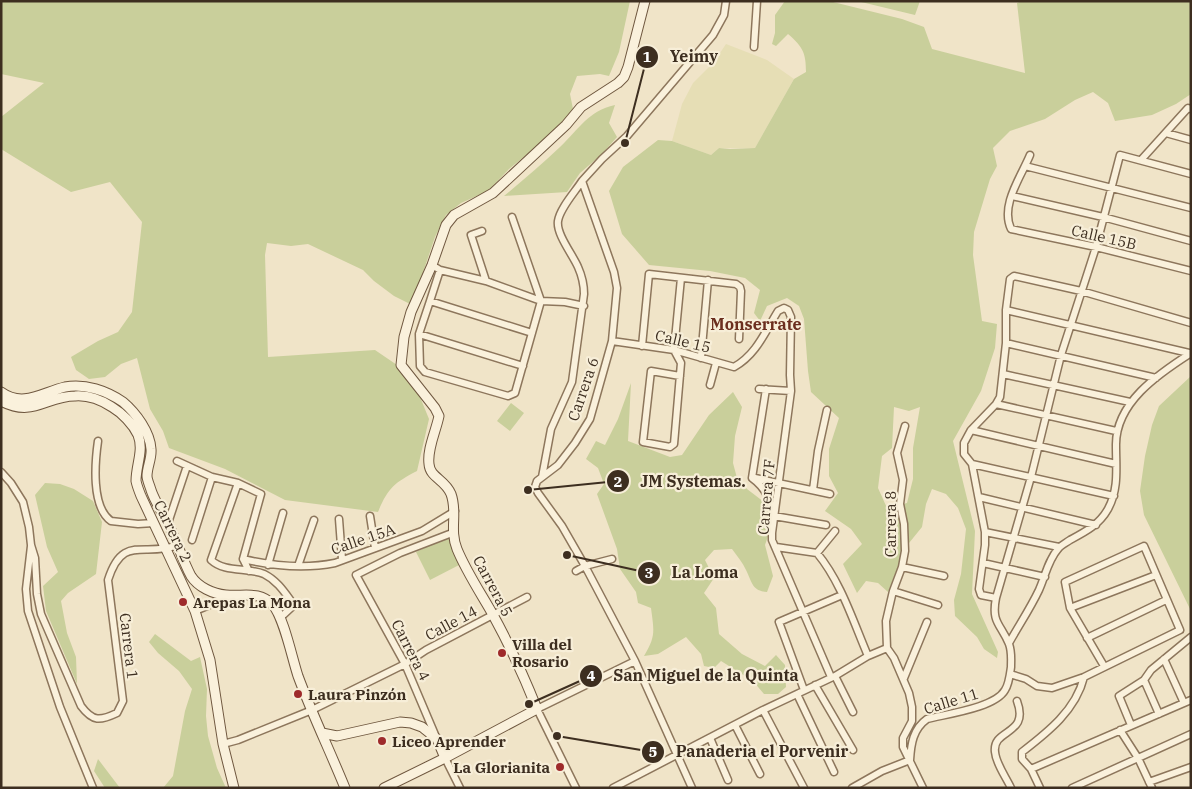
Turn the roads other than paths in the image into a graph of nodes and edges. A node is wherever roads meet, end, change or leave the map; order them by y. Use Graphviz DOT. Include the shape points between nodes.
graph roads {
  1 [pos="645,1"];
  2 [pos="726,1"];
  3 [pos="757,1"];
  4 [pos="754,47"];
  5 [pos="1191,109"];
  6 [pos="1166,132"];
  7 [pos="1191,140"];
  8 [pos="1030,155"];
  9 [pos="1141,160"];
  10 [pos="1026,166"];
  11 [pos="1191,174"];
  12 [pos="582,181"];
  13 [pos="1111,187"];
  14 [pos="1012,196"];
  15 [pos="1191,208"];
  16 [pos="512,217"];
  17 [pos="1102,217"];
  18 [pos="482,231"];
  19 [pos="1191,241"];
  20 [pos="1096,247"];
  21 [pos="436,267"];
  22 [pos="1191,271"];
  23 [pos="681,278"];
  24 [pos="708,280"];
  25 [pos="486,281"];
  26 [pos="1081,291"];
  27 [pos="430,301"];
  28 [pos="541,301"];
  29 [pos="584,306"];
  30 [pos="1006,310"];
  31 [pos="1191,323"];
  32 [pos="1071,326"];
  33 [pos="419,334"];
  34 [pos="532,334"];
  35 [pos="739,339"];
  36 [pos="612,341"];
  37 [pos="1006,343"];
  38 [pos="642,346"];
  39 [pos="674,350"];
  40 [pos="1190,353"];
  41 [pos="1061,355"];
  42 [pos="701,358"];
  43 [pos="745,361"];
  44 [pos="716,363"];
  45 [pos="523,366"];
  46 [pos="1003,374"];
  47 [pos="680,376"];
  48 [pos="1156,378"];
  49 [pos="710,385"];
  50 [pos="1053,385"];
  51 [pos="791,391"];
  52 [pos="1,392"];
  53 [pos="1,401"];
  54 [pos="1130,402"];
  55 [pos="996,404"];
  56 [pos="827,410"];
  57 [pos="1046,416"];
  58 [pos="905,426"];
  59 [pos="971,430"];
  60 [pos="1116,431"];
  61 [pos="98,441"];
  62 [pos="1039,446"];
  63 [pos="177,461"];
  64 [pos="972,464"];
  65 [pos="1116,464"];
  66 [pos="187,466"];
  67 [pos="1,472"];
  68 [pos="212,477"];
  69 [pos="542,477"];
  70 [pos="1031,477"];
  71 [pos="752,478"];
  72 [pos="238,483"];
  73 [pos="778,484"];
  74 [pos="813,490"];
  75 [pos="830,494"];
  76 [pos="1114,496"];
  77 [pos="980,497"];
  78 [pos="1022,508"];
  79 [pos="454,511"];
  80 [pos="283,513"];
  81 [pos="370,516"];
  82 [pos="774,516"];
  83 [pos="339,519"];
  84 [pos="314,520"];
  85 [pos="154,522"];
  86 [pos="168,523"];
  87 [pos="826,525"];
  88 [pos="1096,525"];
  89 [pos="835,531"];
  90 [pos="985,532"];
  91 [pos="452,533"];
  92 [pos="1014,537"];
  93 [pos="192,540"];
  94 [pos="31,545"];
  95 [pos="178,545"];
  96 [pos="776,546"];
  97 [pos="1059,547"];
  98 [pos="375,548"];
  99 [pos="167,549"];
  100 [pos="817,553"];
  101 [pos="243,559"];
  102 [pos="342,559"];
  103 [pos="612,559"];
  104 [pos="983,563"];
  105 [pos="268,564"];
  106 [pos="298,566"];
  107 [pos="585,566"];
  108 [pos="902,567"];
  109 [pos="1005,568"];
  110 [pos="249,571"];
  111 [pos="576,571"];
  112 [pos="1156,575"];
  113 [pos="944,576"];
  114 [pos="1045,577"];
  115 [pos="893,591"];
  116 [pos="226,595"];
  117 [pos="842,595"];
  118 [pos="527,598"];
  119 [pos="996,598"];
  120 [pos="1166,600"];
  121 [pos="938,605"];
  122 [pos="1070,608"];
  123 [pos="195,611"];
  124 [pos="804,612"];
  125 [pos="493,615"];
  126 [pos="280,618"];
  127 [pos="927,622"];
  128 [pos="1087,638"];
  129 [pos="1190,640"];
  130 [pos="1008,643"];
  131 [pos="887,648"];
  132 [pos="868,656"];
  133 [pos="1164,659"];
  134 [pos="635,661"];
  135 [pos="405,664"];
  136 [pos="1104,666"];
  137 [pos="1010,674"];
  138 [pos="833,676"];
  139 [pos="1084,677"];
  140 [pos="904,678"];
  141 [pos="1144,680"];
  142 [pos="815,685"];
  143 [pos="804,690"];
  144 [pos="796,694"];
  145 [pos="1017,701"];
  146 [pos="1188,702"];
  147 [pos="537,709"];
  148 [pos="312,710"];
  149 [pos="763,710"];
  150 [pos="852,712"];
  151 [pos="1159,714"];
  152 [pos="735,725"];
  153 [pos="1131,725"];
  154 [pos="1120,730"];
  155 [pos="322,733"];
  156 [pos="1191,734"];
  157 [pos="710,738"];
  158 [pos="437,739"];
  159 [pos="223,744"];
  160 [pos="853,750"];
  161 [pos="677,755"];
  162 [pos="445,758"];
  163 [pos="1138,758"];
  164 [pos="910,760"];
  165 [pos="1191,767"];
  166 [pos="1031,769"];
  167 [pos="834,772"];
  168 [pos="760,774"];
  169 [pos="728,780"];
  170 [pos="1151,785"];
  171 [pos="93,788"];
  172 [pos="234,788"];
  173 [pos="345,788"];
  174 [pos="384,788"];
  175 [pos="460,788"];
  176 [pos="576,788"];
  177 [pos="612,788"];
  178 [pos="692,788"];
  179 [pos="804,788"];
  180 [pos="852,788"];
  181 [pos="923,788"];
  182 [pos="1011,788"];
  183 [pos="1040,788"];
  184 [pos="1072,788"];
  1 -- 21 [label="street" via="624,76 609,91 581,107 566,125 492,193 454,215 446,225"];
  2 -- 12 [label="street" via="724,15 713,35 627,136"];
  3 -- 4 [label="street"];
  5 -- 6 [label="street" via="1188,108"];
  6 -- 7 [label="street"];
  6 -- 9 [label="street"];
  8 -- 10 [label="street"];
  9 -- 11 [label="street"];
  9 -- 13 [label="street" via="1120,155"];
  10 -- 13 [label="street"];
  10 -- 14 [label="street"];
  12 -- 29 [label="street" via="562,209 558,222 559,232 583,281"];
  12 -- 36 [label="street, Carrera 6" via="614,272 617,288"];
  13 -- 15 [label="street"];
  13 -- 17 [label="street"];
  14 -- 17 [label="street"];
  14 -- 20 [label="street, Calle 15B" via="1008,217 1011,229"];
  16 -- 28 [label="street"];
  17 -- 19 [label="street"];
  17 -- 20 [label="street"];
  18 -- 25 [label="street" via="471,235"];
  20 -- 22 [label="street, Calle 15B"];
  20 -- 26 [label="street"];
  21 -- 25 [label="street"];
  21 -- 27 [label="street"];
  21 -- 79 [label="street" via="411,312 401,365 439,416 429,467 431,473 446,483"];
  23 -- 24 [label="street"];
  23 -- 38 [label="street" via="649,274"];
  23 -- 39 [label="street"];
  24 -- 35 [label="street" via="740,287"];
  24 -- 42 [label="street"];
  25 -- 28 [label="street"];
  26 -- 30 [label="street" via="1014,276 1010,280"];
  26 -- 31 [label="street"];
  26 -- 32 [label="street"];
  27 -- 33 [label="street"];
  27 -- 34 [label="street"];
  28 -- 29 [label="street"];
  28 -- 34 [label="street"];
  29 -- 69 [label="street" via="572,382 552,429"];
  30 -- 32 [label="street"];
  30 -- 37 [label="street"];
  32 -- 40 [label="street"];
  32 -- 41 [label="street"];
  33 -- 45 [label="street"];
  33 -- 45 [label="street" via="420,366 425,372 508,396 515,393"];
  34 -- 45 [label="street"];
  36 -- 38 [label="street, Calle 15"];
  36 -- 69 [label="street, Carrera 6" via="590,418 576,443 558,465"];
  37 -- 41 [label="street"];
  37 -- 46 [label="street"];
  38 -- 39 [label="street, Calle 15"];
  39 -- 42 [label="street, Calle 15"];
  39 -- 47 [label="street" via="680,363"];
  40 -- 48 [label="street"];
  41 -- 48 [label="street"];
  41 -- 50 [label="street"];
  42 -- 44 [label="street, Calle 15"];
  43 -- 44 [label="street, Calle 15" via="734,367"];
  43 -- 51 [label="street, Carrera 7F" via="778,311 788,310 792,317"];
  44 -- 49 [label="street"];
  46 -- 50 [label="street"];
  46 -- 55 [label="street"];
  47 -- 47 [label="street" via="674,444 670,447 643,442 651,371"];
  48 -- 54 [label="street"];
  50 -- 54 [label="street"];
  50 -- 57 [label="street"];
  51 -- 71 [label="street" via="763,389"];
  51 -- 73 [label="street, Carrera 7F"];
  52 -- 86 [label="street, Carrera 2" via="20,400 68,386 83,387 99,390 124,403 147,431 152,450 147,476"];
  53 -- 85 [label="street, Carrera 2" via="21,408 33,408 53,400 91,397 118,411 137,434 140,448 136,482"];
  54 -- 60 [label="street"];
  55 -- 57 [label="street"];
  55 -- 59 [label="street"];
  56 -- 74 [label="street"];
  57 -- 60 [label="street"];
  57 -- 62 [label="street"];
  58 -- 108 [label="street, Carrera 8" via="897,453 903,480 900,504 905,552"];
  59 -- 62 [label="street"];
  59 -- 64 [label="street" via="964,443 964,454"];
  60 -- 65 [label="street"];
  61 -- 85 [label="street" via="95,463 98,497 105,514 111,521"];
  62 -- 65 [label="street"];
  62 -- 70 [label="street"];
  63 -- 66 [label="street"];
  64 -- 70 [label="street"];
  64 -- 77 [label="street"];
  65 -- 76 [label="street"];
  66 -- 68 [label="street"];
  66 -- 86 [label="street, Carrera 2"];
  67 -- 94 [label="street" via="22,502"];
  68 -- 72 [label="street"];
  68 -- 93 [label="street"];
  69 -- 107 [label="street" via="535,487"];
  70 -- 76 [label="street"];
  70 -- 78 [label="street"];
  71 -- 73 [label="street"];
  71 -- 82 [label="street" via="766,492"];
  72 -- 101 [label="street" via="261,494 262,498"];
  72 -- 110 [label="street" via="211,560 222,567"];
  73 -- 74 [label="street"];
  73 -- 82 [label="street, Carrera 7F"];
  74 -- 75 [label="street"];
  76 -- 88 [label="street"];
  77 -- 78 [label="street"];
  77 -- 90 [label="street"];
  78 -- 88 [label="street"];
  78 -- 92 [label="street"];
  79 -- 91 [label="street"];
  79 -- 98 [label="street, Calle 15A" via="422,531"];
  80 -- 105 [label="street"];
  81 -- 98 [label="street"];
  82 -- 87 [label="street"];
  82 -- 96 [label="street, Carrera 7F" via="772,533"];
  83 -- 102 [label="street"];
  84 -- 106 [label="street"];
  85 -- 99 [label="street, Carrera 2"];
  86 -- 95 [label="street, Carrera 2"];
  88 -- 97 [label="street"];
  89 -- 100 [label="street"];
  90 -- 92 [label="street"];
  90 -- 104 [label="street"];
  91 -- 125 [label="street, Carrera 5" via="457,549"];
  91 -- 135 [label="street, Carrera 4" via="400,553 356,575"];
  92 -- 97 [label="street"];
  92 -- 109 [label="street"];
  94 -- 99 [label="street, Carrera 1" via="41,614 81,706 96,719 117,713 122,701 108,580 112,567 126,552 139,548"];
  94 -- 171 [label="street" via="26,589 28,611 60,707"];
  95 -- 99 [label="street"];
  95 -- 116 [label="street, Carrera 2" via="198,584"];
  96 -- 100 [label="street"];
  96 -- 124 [label="street, Carrera 7F"];
  97 -- 114 [label="street"];
  98 -- 102 [label="street, Calle 15A"];
  99 -- 123 [label="street, Carrera 2"];
  100 -- 117 [label="street" via="827,564"];
  101 -- 105 [label="street, Calle 15A"];
  101 -- 110 [label="street"];
  102 -- 106 [label="street, Calle 15A" via="322,566"];
  103 -- 107 [label="street"];
  104 -- 109 [label="street"];
  104 -- 119 [label="street" via="981,595"];
  105 -- 106 [label="street, Calle 15A"];
  107 -- 111 [label="street"];
  107 -- 134 [label="street"];
  108 -- 113 [label="street"];
  108 -- 115 [label="street, Carrera 8"];
  109 -- 114 [label="street"];
  109 -- 119 [label="street"];
  110 -- 126 [label="street" via="263,574 277,584 294,605"];
  112 -- 120 [label="street"];
  112 -- 122 [label="street"];
  112 -- 122 [label="street" via="1144,546 1065,582"];
  114 -- 130 [label="street"];
  115 -- 121 [label="street"];
  115 -- 131 [label="street, Carrera 8" via="886,621"];
  116 -- 123 [label="street"];
  116 -- 126 [label="street" via="256,595 272,605"];
  117 -- 124 [label="street"];
  117 -- 132 [label="street"];
  118 -- 125 [label="street, Calle 14"];
  119 -- 130 [label="street" via="996,622"];
  120 -- 128 [label="street"];
  120 -- 136 [label="street" via="1180,630"];
  122 -- 128 [label="street"];
  123 -- 159 [label="street, Carrera 2" via="210,660"];
  124 -- 138 [label="street, Carrera 7F"];
  124 -- 143 [label="street" via="779,622"];
  125 -- 135 [label="street, Calle 14"];
  125 -- 147 [label="street, Carrera 5"];
  126 -- 148 [label="street"];
  127 -- 140 [label="street"];
  128 -- 136 [label="street"];
  129 -- 133 [label="street"];
  130 -- 137 [label="street" via="1012,652"];
  131 -- 132 [label="street"];
  131 -- 140 [label="street, Carrera 8"];
  132 -- 138 [label="street"];
  133 -- 141 [label="street"];
  133 -- 146 [label="street"];
  134 -- 147 [label="street"];
  134 -- 161 [label="street"];
  135 -- 148 [label="street, Calle 14"];
  135 -- 158 [label="street, Carrera 4"];
  136 -- 139 [label="street"];
  137 -- 139 [label="street" via="1045,689"];
  137 -- 164 [label="street, Calle 11" via="1005,691 990,702 926,719 920,724 911,745"];
  138 -- 142 [label="street"];
  138 -- 150 [label="street, Carrera 7F"];
  139 -- 166 [label="street" via="1081,691 1057,722 1022,752 1022,759"];
  140 -- 164 [label="street, Carrera 8" via="912,721 902,743"];
  141 -- 151 [label="street"];
  141 -- 153 [label="street" via="1119,696"];
  142 -- 143 [label="street"];
  142 -- 160 [label="street"];
  143 -- 144 [label="street"];
  144 -- 149 [label="street"];
  144 -- 167 [label="street"];
  145 -- 182 [label="street" via="1020,719 998,739 994,752"];
  146 -- 151 [label="street"];
  147 -- 162 [label="street"];
  147 -- 176 [label="street, Carrera 5"];
  148 -- 155 [label="street"];
  148 -- 159 [label="street, Calle 14"];
  149 -- 152 [label="street"];
  149 -- 179 [label="street"];
  151 -- 153 [label="street"];
  152 -- 157 [label="street"];
  152 -- 168 [label="street"];
  153 -- 154 [label="street"];
  154 -- 163 [label="street"];
  154 -- 166 [label="street"];
  155 -- 158 [label="street" via="337,736 400,722 422,726"];
  155 -- 173 [label="street"];
  156 -- 163 [label="street"];
  157 -- 161 [label="street"];
  157 -- 169 [label="street"];
  158 -- 162 [label="street, Carrera 4"];
  159 -- 172 [label="street, Carrera 2"];
  161 -- 177 [label="street"];
  161 -- 178 [label="street"];
  162 -- 174 [label="street"];
  162 -- 175 [label="street, Carrera 4"];
  163 -- 170 [label="street"];
  163 -- 184 [label="street"];
  164 -- 180 [label="street"];
  164 -- 181 [label="street, Carrera 8"];
  165 -- 170 [label="street"];
  166 -- 183 [label="street"];
}
